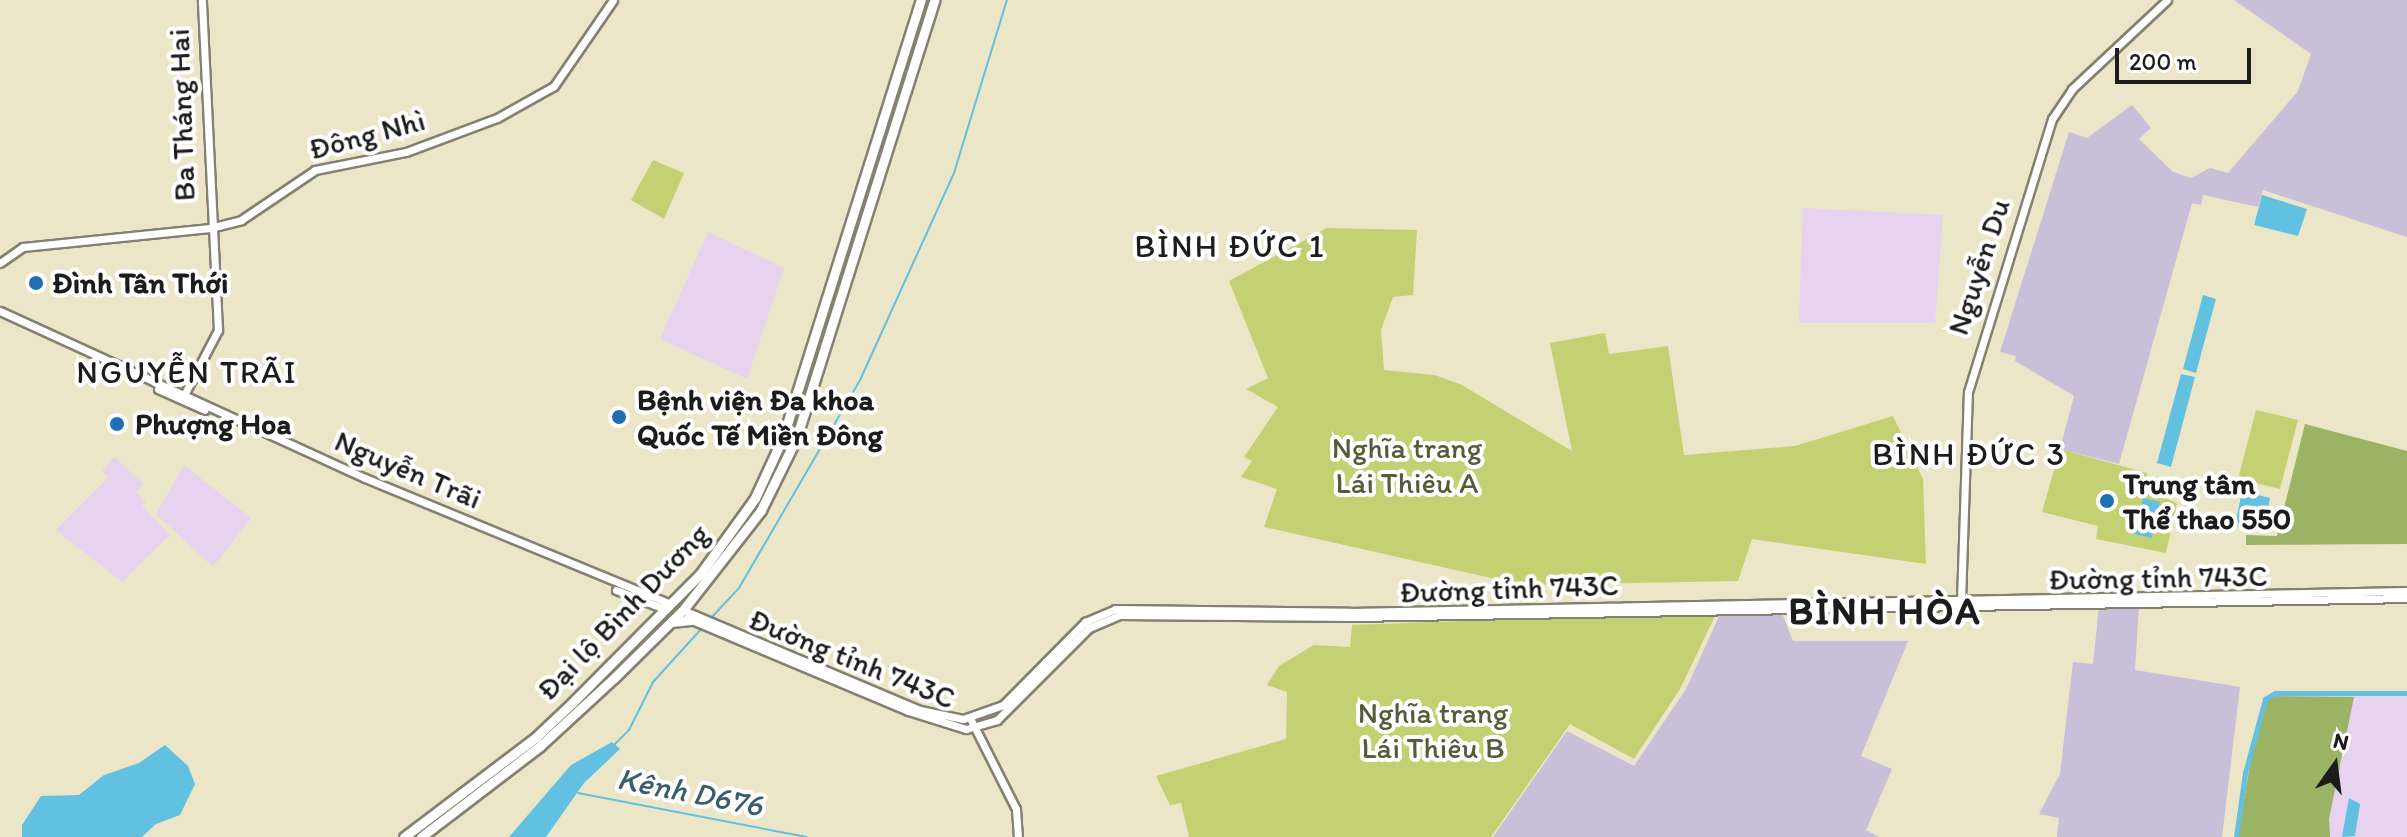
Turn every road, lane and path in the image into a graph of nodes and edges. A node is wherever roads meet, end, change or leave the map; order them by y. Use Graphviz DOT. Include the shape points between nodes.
graph roads {
  1 [pos="202,0"];
  2 [pos="613,0"];
  3 [pos="921,0"];
  4 [pos="934,0"];
  5 [pos="2167,0"];
  6 [pos="913,27"];
  7 [pos="924,31"];
  8 [pos="872,158"];
  9 [pos="885,159"];
  10 [pos="210,228"];
  11 [pos="0,263"];
  12 [pos="0,314"];
  13 [pos="183,397"];
  14 [pos="2407,591"];
  15 [pos="2255,596"];
  16 [pos="2407,598"];
  17 [pos="1956,601"];
  18 [pos="691,602"];
  19 [pos="667,606"];
  20 [pos="1295,614"];
  21 [pos="678,615"];
  22 [pos="693,617"];
  23 [pos="795,660"];
  24 [pos="970,718"];
  25 [pos="975,729"];
  26 [pos="404,837"];
  27 [pos="421,837"];
  28 [pos="1018,837"];
  1 -- 10 [label="main road, Ba Tháng Hai"];
  2 -- 10 [label="main road, Đông Nhì" via="566,71 537,100 406,152 315,170 241,220"];
  3 -- 6 [label="highway, Đại lộ Bình Dương"];
  4 -- 7 [label="highway, Đại lộ Bình Dương"];
  5 -- 17 [label="main road, Nguyễn Du" via="2072,89 2052,119 1968,392"];
  6 -- 7 [label="highway"];
  6 -- 8 [label="highway, Đại lộ Bình Dương"];
  7 -- 9 [label="highway, Đại lộ Bình Dương"];
  8 -- 9 [label="highway"];
  8 -- 19 [label="highway, Đại lộ Bình Dương" via="771,467 717,555"];
  9 -- 18 [label="highway, Đại lộ Bình Dương" via="782,471 730,556"];
  10 -- 11 [label="main road, Đông Nhì" via="23,247"];
  10 -- 13 [label="main road, Ba Tháng Hai" via="217,333"];
  12 -- 13 [label="main road, Nguyễn Trãi"];
  13 -- 19 [label="main road, Nguyễn Trãi" via="335,468"];
  14 -- 15 [label="main road, Đường tỉnh 743C"];
  15 -- 16 [label="main road, Đường tỉnh 743C"];
  15 -- 17 [label="main road, Đường tỉnh 743C"];
  17 -- 20 [label="main road, Đường tỉnh 743C"];
  18 -- 21 [label="highway, Đại lộ Bình Dương"];
  18 -- 22 [label="highway"];
  19 -- 21 [label="highway"];
  19 -- 26 [label="highway, Đại lộ Bình Dương" via="536,737"];
  20 -- 24 [label="main road, Đường tỉnh 743C" via="1105,612 1085,622 1013,697"];
  20 -- 25 [label="main road, Đường tỉnh 743C" via="1109,618 1089,628 997,720"];
  21 -- 22 [label="highway"];
  21 -- 22 [label="main road, Đường tỉnh 743C"];
  21 -- 27 [label="highway, Đại lộ Bình Dương" via="540,746"];
  22 -- 23 [label="main road, Đường tỉnh 743C"];
  23 -- 24 [label="main road, Đường tỉnh 743C" via="920,710"];
  23 -- 25 [label="main road, Đường tỉnh 743C" via="936,722"];
  24 -- 25 [label="main road"];
  25 -- 28 [label="main road" via="1016,809"];
}
